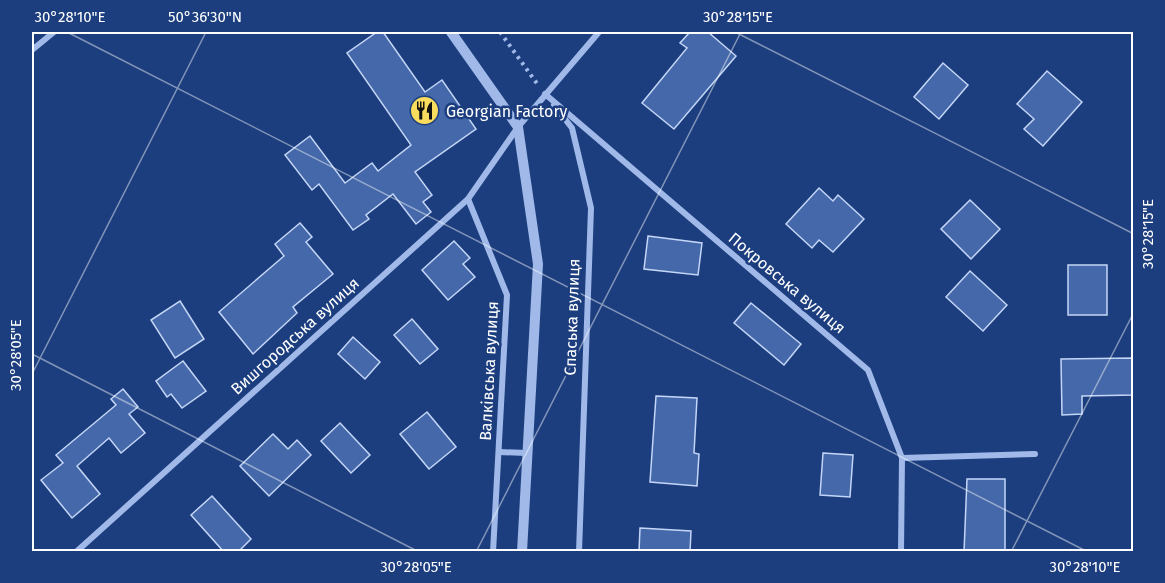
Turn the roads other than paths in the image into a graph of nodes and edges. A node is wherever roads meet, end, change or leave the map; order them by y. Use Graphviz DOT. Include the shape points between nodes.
graph roads {
  1 [pos="54,32"];
  2 [pos="451,32"];
  3 [pos="599,32"];
  4 [pos="32,50"];
  5 [pos="545,94"];
  6 [pos="518,127"];
  7 [pos="468,199"];
  8 [pos="499,452"];
  9 [pos="527,453"];
  10 [pos="1035,453"];
  11 [pos="902,458"];
  12 [pos="76,552"];
  13 [pos="493,552"];
  14 [pos="522,552"];
  15 [pos="579,552"];
  16 [pos="901,552"];
  1 -- 4 [label="street"];
  2 -- 6 [label="street"];
  3 -- 5 [label="street, Вишгородська вулиця"];
  5 -- 6 [label="street, Вишгородська вулиця"];
  5 -- 11 [label="street, Покровська вулиця" via="868,370"];
  5 -- 15 [label="street, Спаська вулиця" via="572,128 591,208"];
  6 -- 7 [label="street, Вишгородська вулиця"];
  6 -- 9 [label="street" via="538,264"];
  7 -- 8 [label="street, Валківська вулиця" via="507,295"];
  7 -- 12 [label="street, Вишгородська вулиця"];
  8 -- 9 [label="street"];
  8 -- 13 [label="street, Валківська вулиця"];
  9 -- 14 [label="street"];
  10 -- 11 [label="street"];
  11 -- 16 [label="street, Покровська вулиця"];
}
